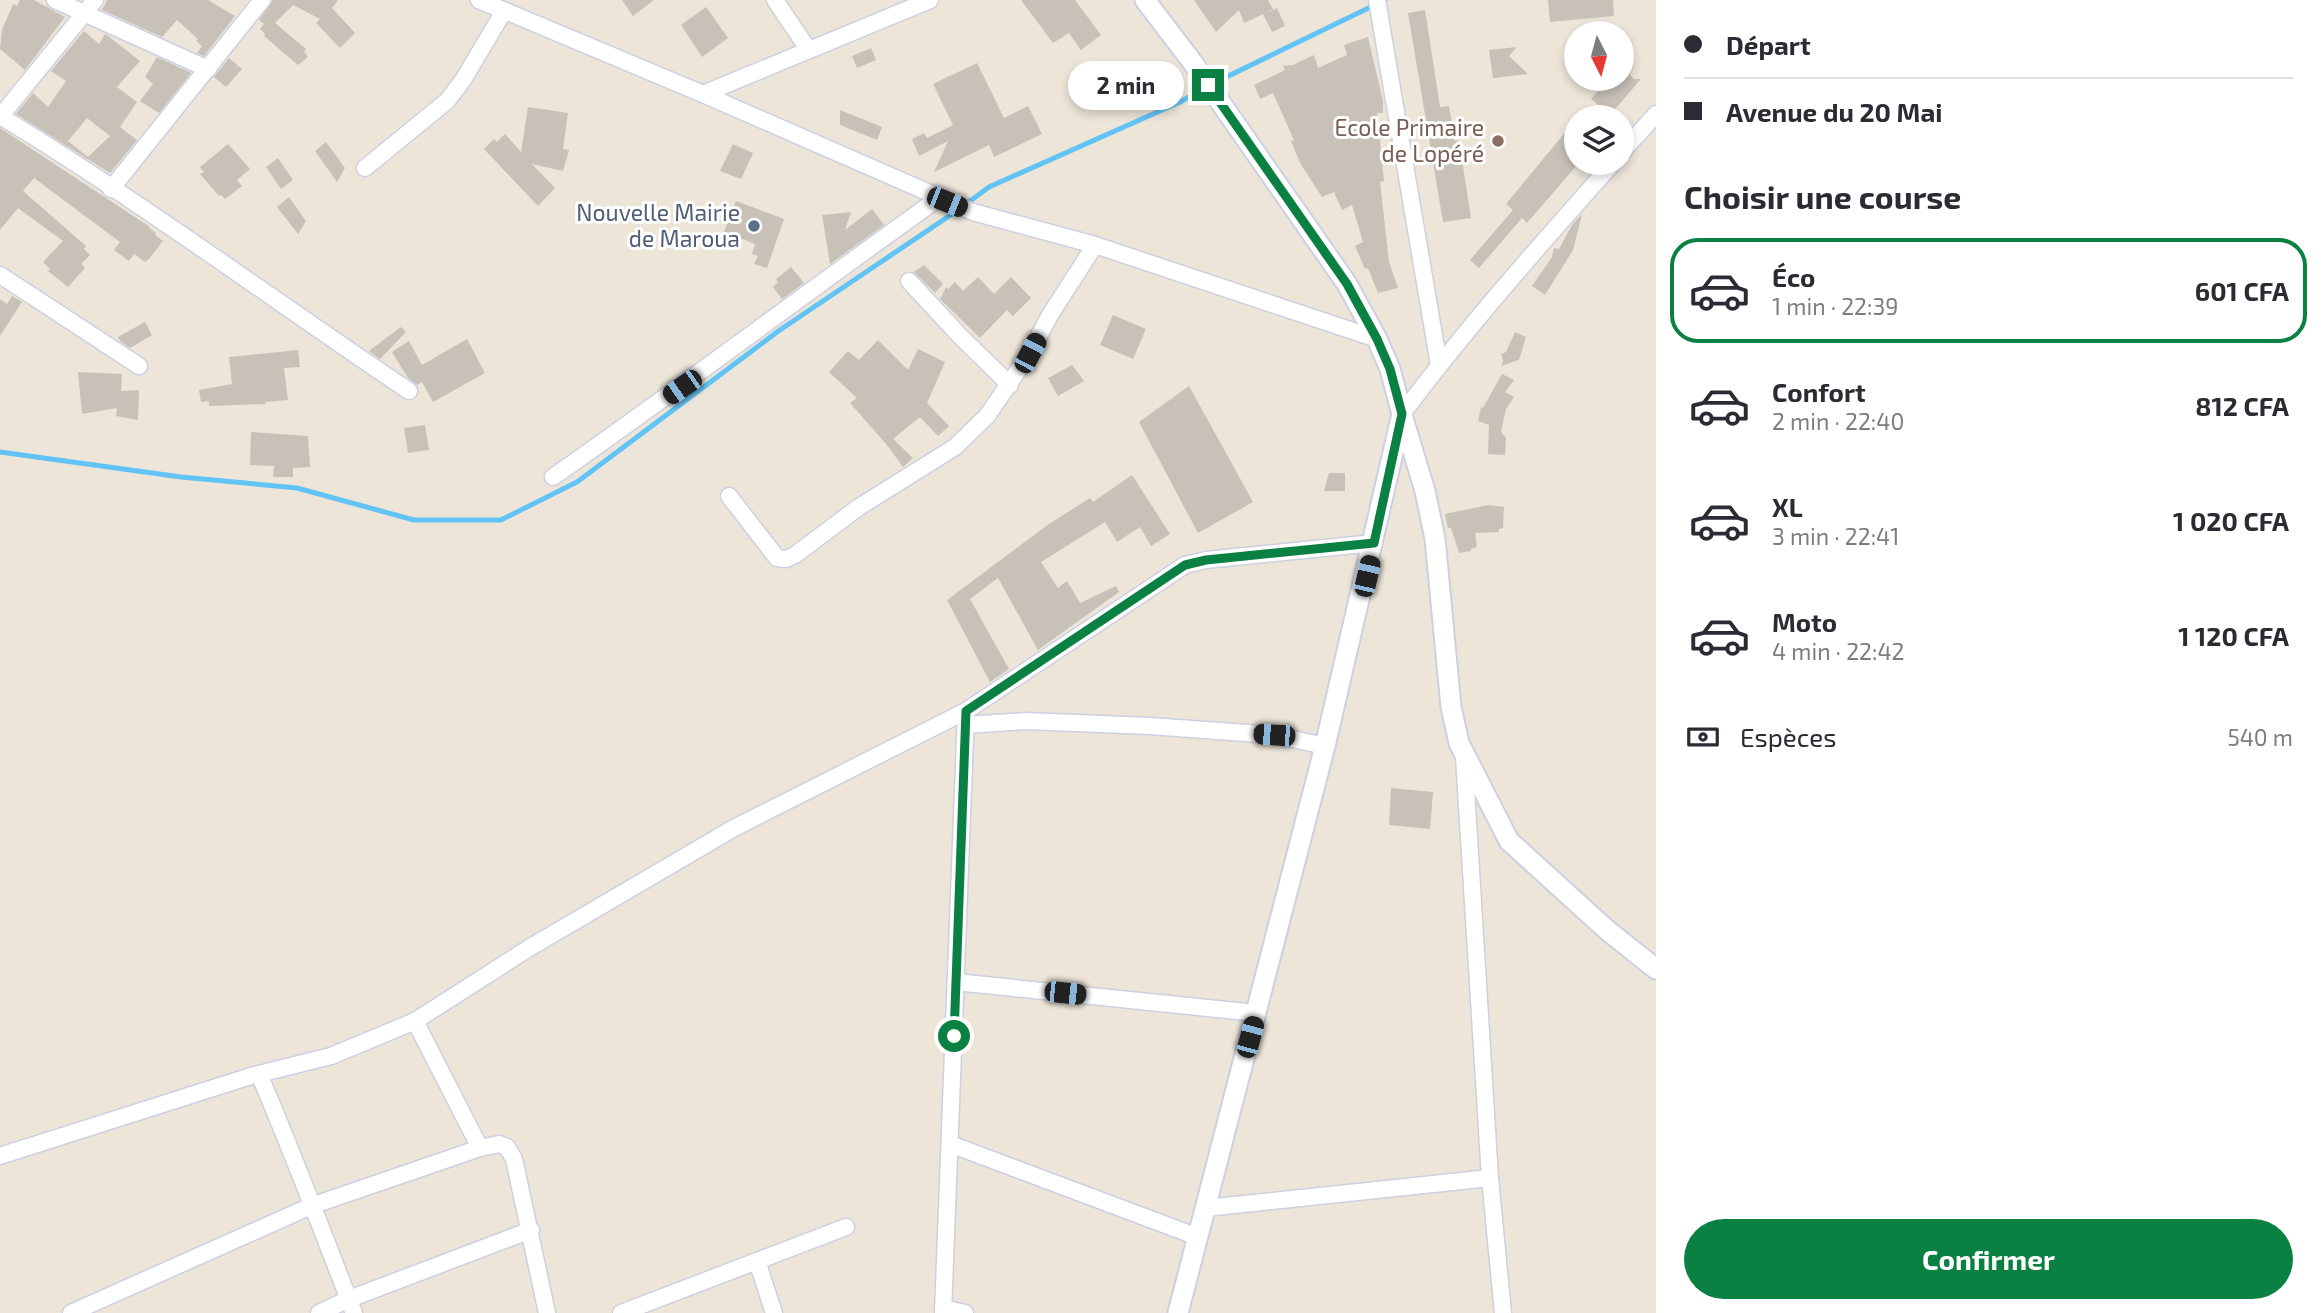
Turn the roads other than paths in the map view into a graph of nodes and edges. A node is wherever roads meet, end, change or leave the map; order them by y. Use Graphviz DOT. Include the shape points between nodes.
graph roads {
  1 [pos="55,0"];
  2 [pos="95,0"];
  3 [pos="262,0"];
  4 [pos="479,0"];
  5 [pos="775,0"];
  6 [pos="930,0"];
  7 [pos="1145,0"];
  8 [pos="1377,0"];
  9 [pos="504,11"];
  10 [pos="84,13"];
  11 [pos="808,49"];
  12 [pos="208,69"];
  13 [pos="703,94"];
  14 [pos="1656,114"];
  15 [pos="0,116"];
  16 [pos="1634,139"];
  17 [pos="365,168"];
  18 [pos="1602,175"];
  19 [pos="111,189"];
  20 [pos="943,200"];
  21 [pos="1095,245"];
  22 [pos="0,275"];
  23 [pos="909,281"];
  24 [pos="1377,339"];
  25 [pos="1439,365"];
  26 [pos="139,366"];
  27 [pos="1010,385"];
  28 [pos="409,391"];
  29 [pos="1402,414"];
  30 [pos="553,478"];
  31 [pos="729,496"];
  32 [pos="1374,543"];
  33 [pos="966,718"];
  34 [pos="1325,746"];
  35 [pos="1464,753"];
  36 [pos="1656,969"];
  37 [pos="956,982"];
  38 [pos="1256,1013"];
  39 [pos="415,1021"];
  40 [pos="259,1074"];
  41 [pos="950,1144"];
  42 [pos="480,1148"];
  43 [pos="0,1156"];
  44 [pos="1490,1178"];
  45 [pos="311,1206"];
  46 [pos="1206,1208"];
  47 [pos="846,1227"];
  48 [pos="531,1230"];
  49 [pos="1198,1237"];
  50 [pos="757,1261"];
  51 [pos="351,1306"];
  52 [pos="943,1310"];
  53 [pos="71,1313"];
  54 [pos="319,1313"];
  55 [pos="547,1313"];
  56 [pos="621,1313"];
  57 [pos="774,1313"];
  58 [pos="965,1313"];
  59 [pos="1178,1313"];
  60 [pos="1503,1313"];
  1 -- 10 [label="street"];
  2 -- 10 [label="street"];
  3 -- 12 [label="street"];
  4 -- 9 [label="street"];
  5 -- 11 [label="street"];
  6 -- 11 [label="street"];
  7 -- 24 [label="street" via="1347,284"];
  8 -- 25 [label="street"];
  9 -- 13 [label="street"];
  9 -- 17 [label="street" via="447,101"];
  10 -- 12 [label="street"];
  10 -- 15 [label="street"];
  11 -- 13 [label="street"];
  12 -- 19 [label="street"];
  13 -- 20 [label="street"];
  14 -- 16 [label="street"];
  15 -- 19 [label="street" via="63,153"];
  18 -- 25 [label="street"];
  19 -- 28 [label="street"];
  20 -- 21 [label="street"];
  20 -- 30 [label="street" via="809,290"];
  21 -- 24 [label="street"];
  21 -- 27 [label="street"];
  22 -- 26 [label="street"];
  23 -- 27 [label="street"];
  24 -- 29 [label="street"];
  25 -- 29 [label="street"];
  27 -- 31 [label="street" via="955,447 786,559 777,558"];
  29 -- 32 [label="street"];
  29 -- 35 [label="street" via="1434,539 1453,720"];
  32 -- 33 [label="street" via="1185,565"];
  32 -- 34 [label="street"];
  33 -- 34 [label="street" via="1274,735"];
  33 -- 37 [label="street"];
  33 -- 39 [label="street" via="734,828"];
  34 -- 38 [label="street"];
  35 -- 36 [label="street" via="1509,841"];
  35 -- 44 [label="street"];
  37 -- 38 [label="street"];
  37 -- 41 [label="street"];
  38 -- 46 [label="street"];
  39 -- 40 [label="street" via="331,1056"];
  39 -- 42 [label="street"];
  40 -- 43 [label="street"];
  40 -- 45 [label="street"];
  41 -- 49 [label="street"];
  41 -- 52 [label="street"];
  42 -- 45 [label="street"];
  42 -- 48 [label="street" via="507,1147"];
  44 -- 46 [label="street"];
  44 -- 60 [label="street"];
  45 -- 51 [label="street"];
  45 -- 53 [label="street"];
  46 -- 49 [label="street"];
  47 -- 50 [label="street"];
  48 -- 51 [label="street"];
  48 -- 55 [label="street"];
  49 -- 59 [label="street"];
  50 -- 56 [label="street"];
  50 -- 57 [label="street"];
  51 -- 54 [label="street"];
  52 -- 58 [label="street"];
}
